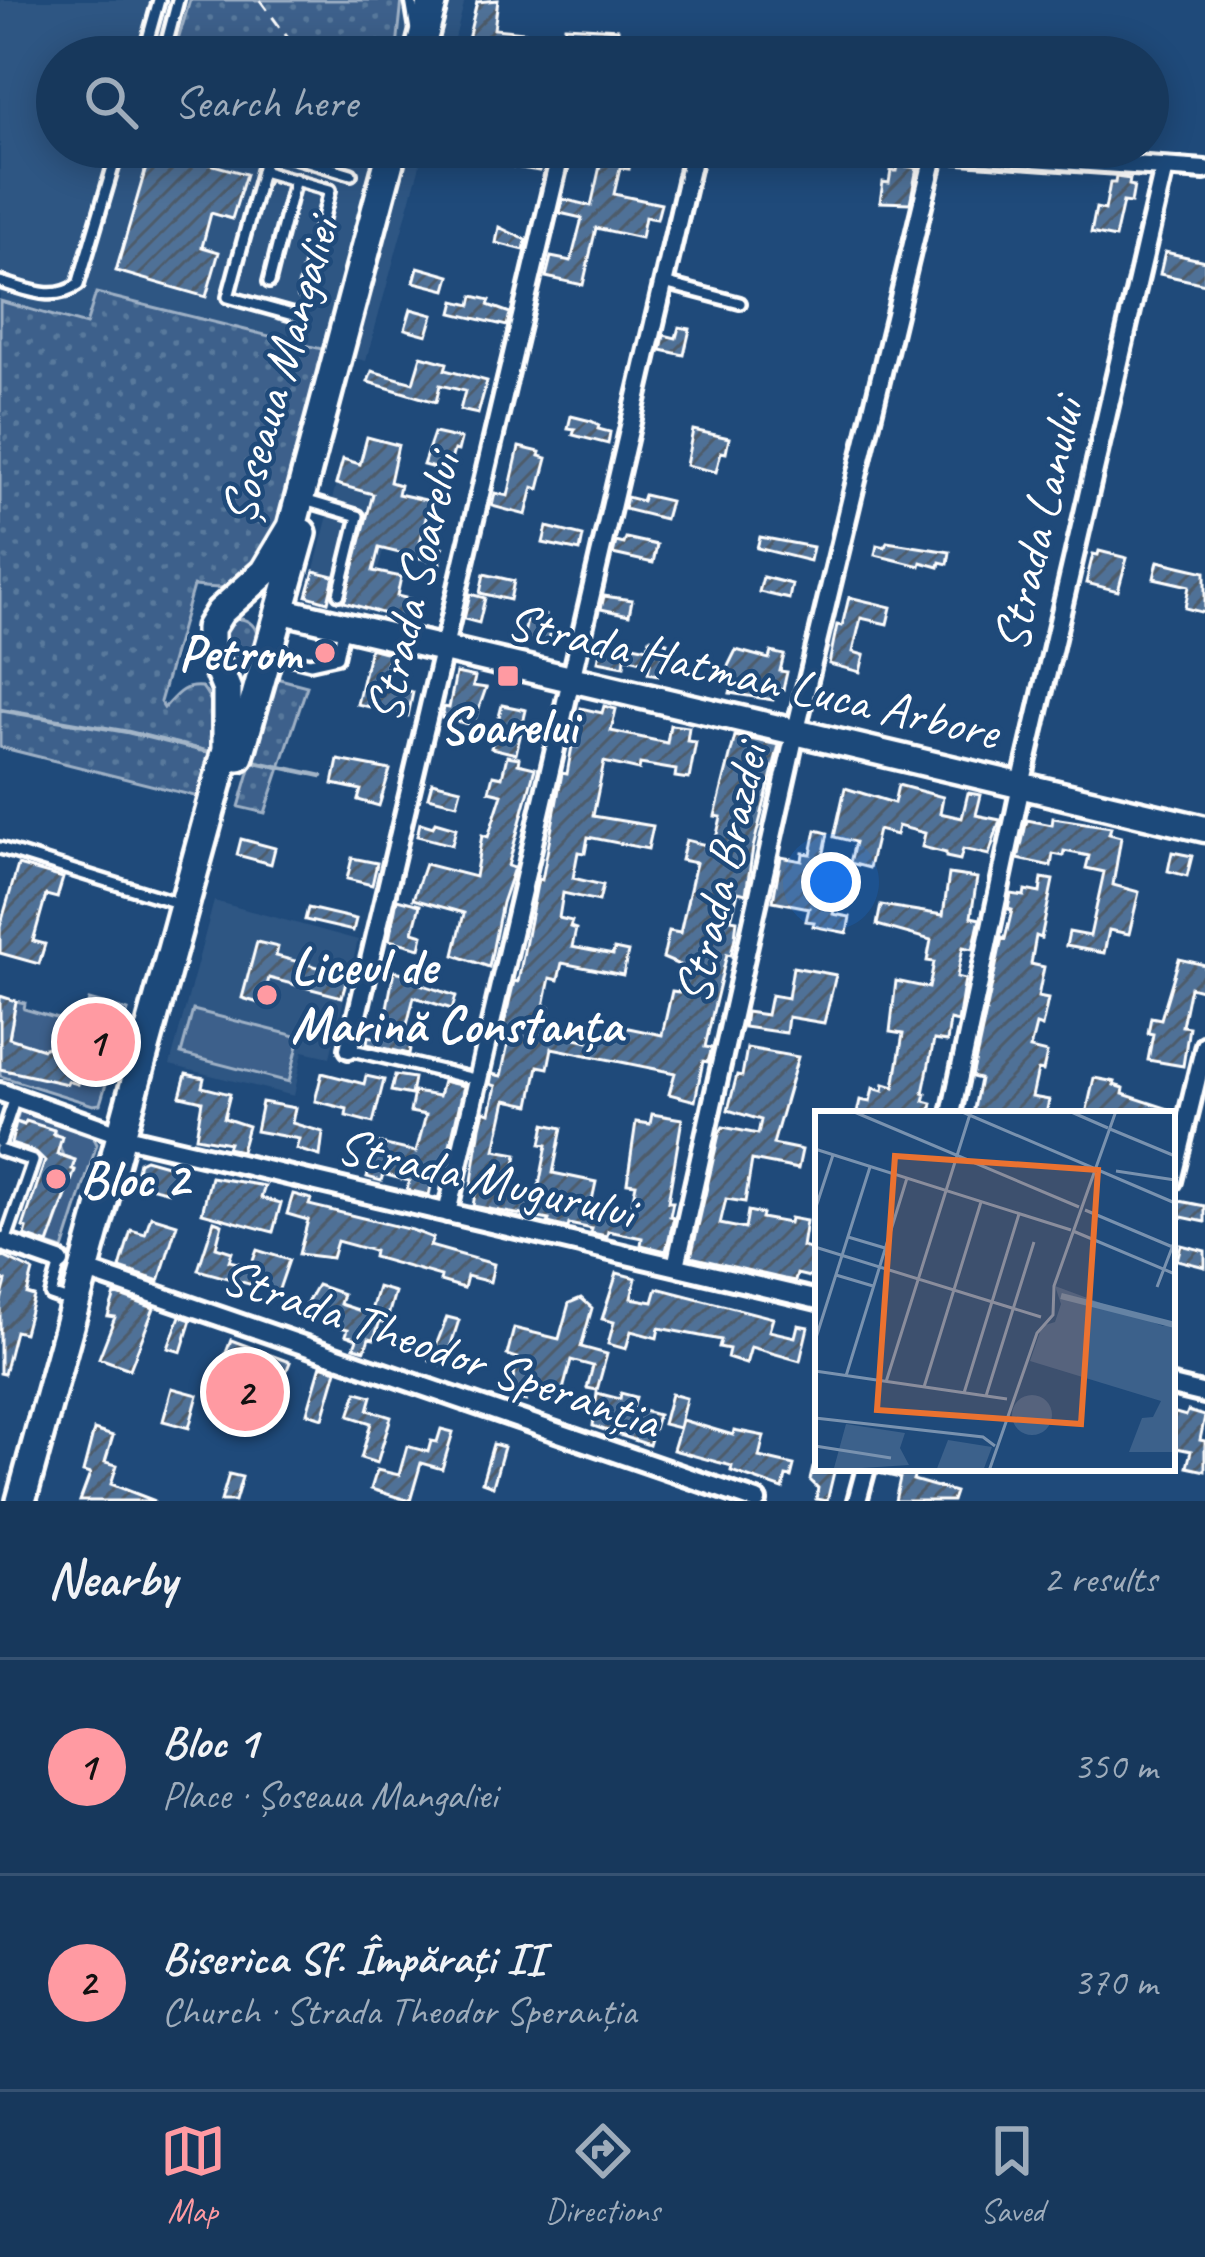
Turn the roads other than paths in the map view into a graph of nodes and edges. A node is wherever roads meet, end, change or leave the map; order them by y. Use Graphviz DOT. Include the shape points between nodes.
graph roads {
  1 [pos="159,0"];
  2 [pos="178,0"];
  3 [pos="411,0"];
  4 [pos="434,0"];
  5 [pos="446,0"];
  6 [pos="149,36"];
  7 [pos="169,36"];
  8 [pos="420,36"];
  9 [pos="427,36"];
  10 [pos="431,36"];
  11 [pos="113,168"];
  12 [pos="331,168"];
  13 [pos="387,168"];
  14 [pos="400,168"];
  15 [pos="557,168"];
  16 [pos="690,168"];
  17 [pos="931,168"];
  18 [pos="1164,168"];
  19 [pos="262,170"];
  20 [pos="1205,170"];
  21 [pos="351,174"];
  22 [pos="295,179"];
  23 [pos="0,281"];
  24 [pos="269,282"];
  25 [pos="664,283"];
  26 [pos="304,293"];
  27 [pos="740,303"];
  28 [pos="300,317"];
  29 [pos="311,502"];
  30 [pos="338,594"];
  31 [pos="229,608"];
  32 [pos="279,610"];
  33 [pos="344,625"];
  34 [pos="210,648"];
  35 [pos="441,648"];
  36 [pos="268,655"];
  37 [pos="571,679"];
  38 [pos="795,734"];
  39 [pos="1021,786"];
  40 [pos="1205,829"];
  41 [pos="0,848"];
  42 [pos="186,905"];
  43 [pos="1205,1046"];
  44 [pos="349,1049"];
  45 [pos="478,1080"];
  46 [pos="8,1095"];
  47 [pos="952,1111"];
  48 [pos="128,1137"];
  49 [pos="0,1146"];
  50 [pos="1175,1169"];
  51 [pos="447,1213"];
  52 [pos="3,1242"];
  53 [pos="60,1262"];
  54 [pos="676,1266"];
  55 [pos="96,1274"];
  56 [pos="815,1299"];
  57 [pos="76,1303"];
  58 [pos="1175,1387"];
  59 [pos="1205,1394"];
  60 [pos="865,1471"];
  61 [pos="21,1501"];
  62 [pos="33,1501"];
  63 [pos="758,1501"];
  64 [pos="857,1501"];
  1 -- 6 [label="lane"];
  2 -- 7 [label="lane"];
  3 -- 8 [label="lane"];
  4 -- 9 [label="main road"];
  5 -- 10 [label="main road"];
  11 -- 23 [label="lane" via="78,285 64,296 44,295"];
  12 -- 21 [label="lane"];
  13 -- 31 [label="main road, Șoseaua Mangaliei" via="292,527 265,572"];
  14 -- 29 [label="main road, Șoseaua Mangaliei"];
  15 -- 35 [label="street, Strada Soarelui"];
  16 -- 25 [label="street"];
  17 -- 38 [label="street, Strada Brazdei"];
  18 -- 20 [label="street"];
  18 -- 39 [label="street, Strada Lanului"];
  19 -- 22 [label="lane"];
  19 -- 28 [label="lane" via="228,296"];
  22 -- 24 [label="lane"];
  22 -- 26 [label="lane" via="330,190"];
  25 -- 27 [label="lane"];
  25 -- 37 [label="street"];
  29 -- 30 [label="lane" via="358,516"];
  29 -- 32 [label="main road, Șoseaua Mangaliei"];
  31 -- 32 [label="main road"];
  31 -- 34 [label="main road, Șoseaua Mangaliei" via="214,619"];
  32 -- 33 [label="street, Strada Hatman Luca Arbore"];
  32 -- 36 [label="main road, Șoseaua Mangaliei"];
  33 -- 35 [label="street, Strada Hatman Luca Arbore"];
  33 -- 36 [label="lane" via="337,657 310,663"];
  34 -- 36 [label="main road" via="233,668"];
  34 -- 42 [label="main road, Șoseaua Mangaliei" via="227,690 229,736"];
  35 -- 37 [label="street, Strada Hatman Luca Arbore"];
  35 -- 44 [label="street, Strada Soarelui"];
  36 -- 48 [label="main road, Șoseaua Mangaliei"];
  37 -- 38 [label="street, Strada Hatman Luca Arbore"];
  37 -- 45 [label="street"];
  38 -- 39 [label="street, Strada Hatman Luca Arbore"];
  38 -- 54 [label="street, Strada Brazdei"];
  39 -- 40 [label="street, Strada Hatman Luca Arbore"];
  39 -- 47 [label="street, Strada Lanului"];
  41 -- 42 [label="lane"];
  42 -- 48 [label="main road, Șoseaua Mangaliei"];
  43 -- 50 [label="street"];
  44 -- 45 [label="lane"];
  45 -- 51 [label="street"];
  46 -- 48 [label="street, Strada Mugurului"];
  46 -- 49 [label="lane"];
  48 -- 51 [label="street, Strada Mugurului"];
  48 -- 55 [label="main road, Șoseaua Mangaliei"];
  48 -- 57 [label="main road, Șoseaua Mangaliei"];
  49 -- 52 [label="lane" via="33,1161"];
  51 -- 54 [label="street, Strada Mugurului"];
  52 -- 53 [label="street"];
  53 -- 57 [label="lane" via="50,1295"];
  54 -- 56 [label="street, Strada Mugurului"];
  55 -- 62 [label="main road, Șoseaua Mangaliei"];
  55 -- 63 [label="street, Strada Theodor Speranția"];
  57 -- 61 [label="main road, Șoseaua Mangaliei"];
  58 -- 59 [label="street"];
  60 -- 64 [label="street"];
}
